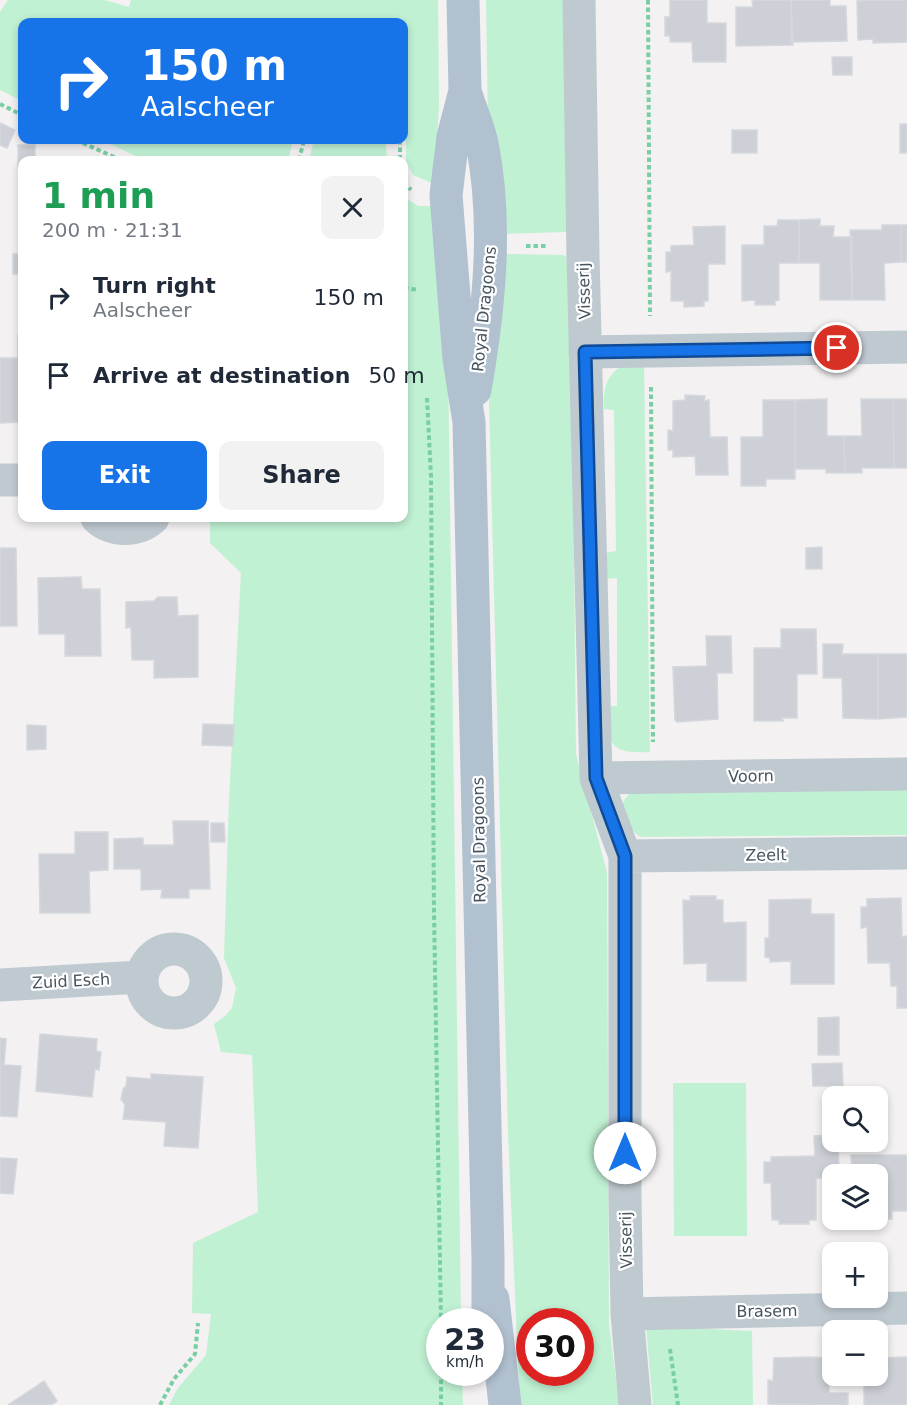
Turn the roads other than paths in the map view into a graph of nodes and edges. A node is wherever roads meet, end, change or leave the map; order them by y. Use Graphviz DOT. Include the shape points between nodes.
graph roads {
  1 [pos="463,0"];
  2 [pos="579,0"];
  3 [pos="465,91"];
  4 [pos="907,347"];
  5 [pos="585,352"];
  6 [pos="469,422"];
  7 [pos="0,480"];
  8 [pos="18,480"];
  9 [pos="102,522"];
  10 [pos="146,522"];
  11 [pos="907,774"];
  12 [pos="596,778"];
  13 [pos="907,853"];
  14 [pos="625,856"];
  15 [pos="141,977"];
  16 [pos="0,985"];
  17 [pos="488,1258"];
  18 [pos="488,1308"];
  19 [pos="907,1308"];
  20 [pos="627,1314"];
  21 [pos="488,1386"];
  22 [pos="487,1405"];
  23 [pos="505,1405"];
  24 [pos="635,1405"];
  1 -- 3 [label="main road, Royal Dragoons"];
  2 -- 5 [label="street, Visserij"];
  3 -- 6 [label="main road, Royal Dragoons" via="453,137 446,195 459,359"];
  3 -- 6 [label="main road, Royal Dragoons" via="481,140 489,185 491,246 480,359"];
  4 -- 5 [label="street"];
  5 -- 12 [label="street, Visserij"];
  6 -- 17 [label="main road, Royal Dragoons"];
  7 -- 8 [label="street"];
  9 -- 10 [label="street" via="127,529"];
  11 -- 12 [label="street, Voorn"];
  12 -- 14 [label="street, Visserij"];
  13 -- 14 [label="street, Zeelt"];
  14 -- 20 [label="street, Visserij"];
  15 -- 16 [label="street, Zuid Esch"];
  17 -- 18 [label="main road, Royal Dragoons"];
  17 -- 23 [label="main road, Royal Dragoons"];
  19 -- 20 [label="street, Brasem"];
  20 -- 24 [label="street, Visserij"];
  21 -- 22 [label="main road"];
}
